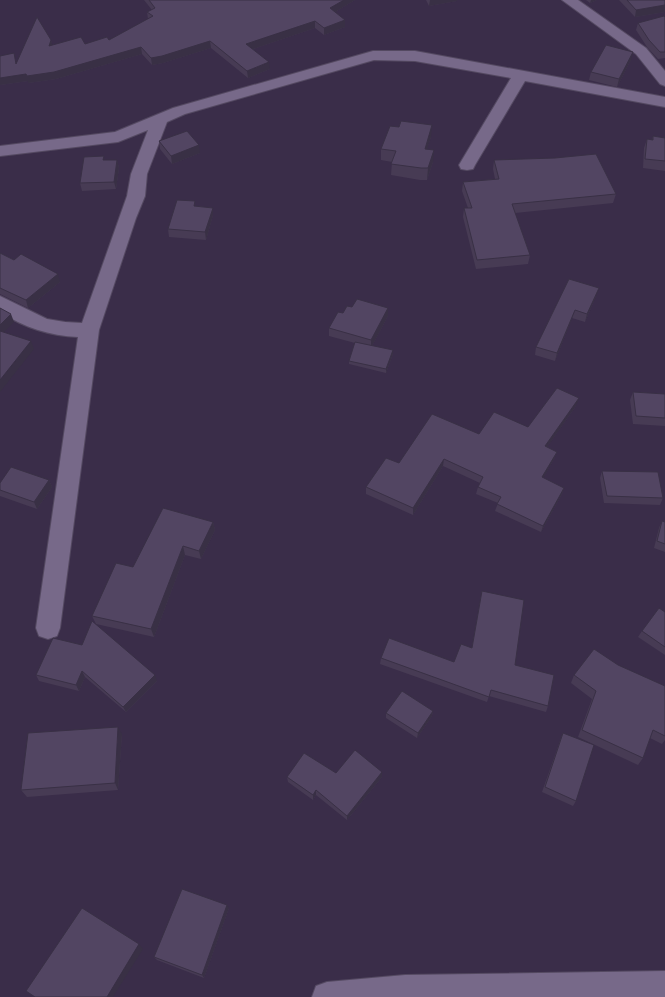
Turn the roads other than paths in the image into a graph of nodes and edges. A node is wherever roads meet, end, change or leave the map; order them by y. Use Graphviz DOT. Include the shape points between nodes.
graph roads {
  1 [pos="569,0"];
  2 [pos="520,76"];
  3 [pos="665,81"];
  4 [pos="665,102"];
  5 [pos="160,119"];
  6 [pos="0,151"];
  7 [pos="467,165"];
  8 [pos="0,303"];
  9 [pos="89,330"];
  10 [pos="48,628"];
  11 [pos="665,986"];
  12 [pos="327,997"];
  1 -- 3 [label="street" via="641,51"];
  2 -- 4 [label="street"];
  2 -- 5 [label="street" via="415,56 373,55 179,111"];
  2 -- 7 [label="street"];
  5 -- 6 [label="street" via="118,137"];
  5 -- 9 [label="street" via="139,174 136,196"];
  8 -- 9 [label="street" via="30,320 53,328"];
  9 -- 10 [label="street"];
  11 -- 12 [label="street" via="405,990"];
}
